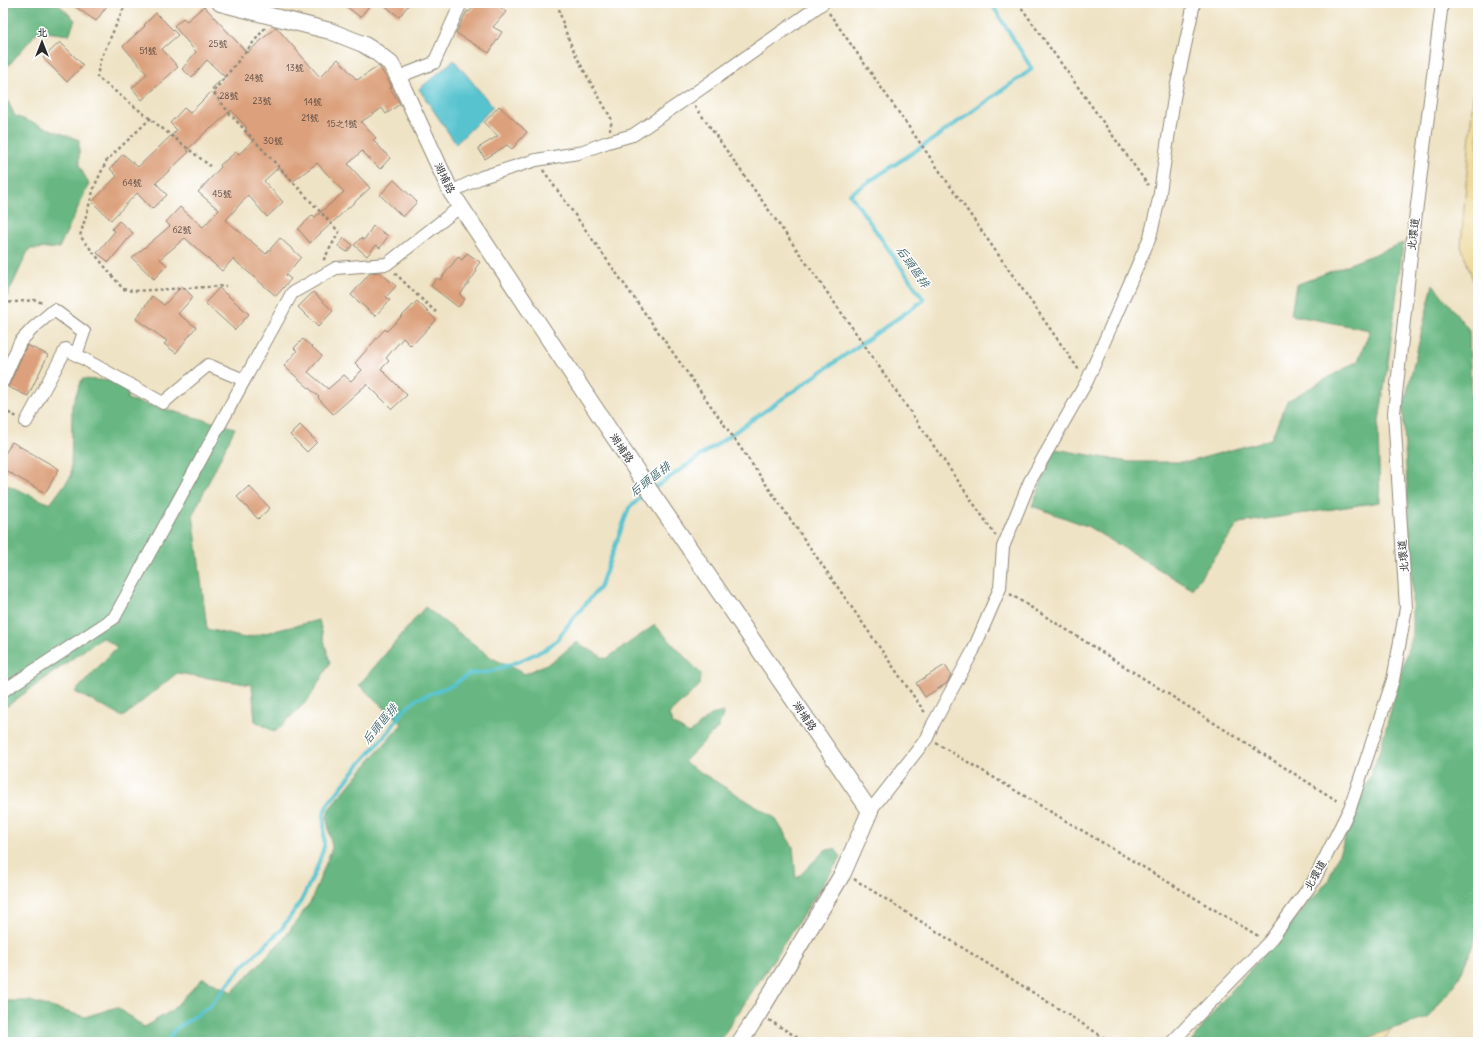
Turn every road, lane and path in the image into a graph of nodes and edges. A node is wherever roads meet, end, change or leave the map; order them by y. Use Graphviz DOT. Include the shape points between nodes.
graph roads {
  1 [pos="126,3"];
  2 [pos="220,3"];
  3 [pos="461,3"];
  4 [pos="558,3"];
  5 [pos="822,3"];
  6 [pos="1018,3"];
  7 [pos="1194,3"];
  8 [pos="1442,3"];
  9 [pos="273,17"];
  10 [pos="398,77"];
  11 [pos="689,97"];
  12 [pos="151,118"];
  13 [pos="608,142"];
  14 [pos="536,160"];
  15 [pos="210,166"];
  16 [pos="451,192"];
  17 [pos="1159,199"];
  18 [pos="461,206"];
  19 [pos="387,264"];
  20 [pos="313,281"];
  21 [pos="226,286"];
  22 [pos="3,303"];
  23 [pos="54,310"];
  24 [pos="436,312"];
  25 [pos="76,355"];
  26 [pos="244,380"];
  27 [pos="3,381"];
  28 [pos="1087,381"];
  29 [pos="26,422"];
  30 [pos="1003,547"];
  31 [pos="1000,588"];
  32 [pos="3,691"];
  33 [pos="933,724"];
  34 [pos="927,738"];
  35 [pos="1350,808"];
  36 [pos="870,811"];
  37 [pos="843,873"];
  38 [pos="1268,942"];
  39 [pos="759,1013"];
  40 [pos="740,1042"];
  41 [pos="805,1042"];
  42 [pos="1111,1042"];
  43 [pos="1172,1042"];
  1 -- 12 [label="path" via="100,61 97,77"];
  2 -- 9 [label="main road, 湖埔路"];
  3 -- 10 [label="street" via="434,63"];
  4 -- 13 [label="path" via="571,46 612,120"];
  5 -- 11 [label="street"];
  5 -- 28 [label="path"];
  6 -- 17 [label="path"];
  7 -- 17 [label="street" via="1174,98"];
  8 -- 35 [label="street, 北環道" via="1394,413 1406,608 1393,680"];
  9 -- 10 [label="main road, 湖埔路" via="330,31 362,44 391,64"];
  9 -- 20 [label="path" via="214,92 230,114 338,232"];
  10 -- 16 [label="main road, 湖埔路"];
  11 -- 13 [label="street" via="633,135"];
  11 -- 30 [label="path" via="866,347"];
  12 -- 15 [label="path"];
  12 -- 21 [label="path" via="107,160 95,185 80,236 122,289 133,291"];
  13 -- 14 [label="street" via="578,153"];
  14 -- 16 [label="street" via="482,177"];
  14 -- 33 [label="path"];
  16 -- 18 [label="main road, 湖埔路"];
  17 -- 28 [label="street" via="1150,237"];
  18 -- 19 [label="street"];
  18 -- 36 [label="main road, 湖埔路" via="648,488"];
  19 -- 20 [label="street" via="336,268"];
  19 -- 24 [label="path"];
  20 -- 26 [label="street" via="292,293"];
  22 -- 23 [label="path" via="36,300"];
  23 -- 25 [label="street" via="84,332"];
  23 -- 27 [label="street" via="20,342"];
  25 -- 26 [label="street" via="162,403 208,365"];
  25 -- 29 [label="street" via="66,349"];
  26 -- 32 [label="street" via="114,618"];
  28 -- 30 [label="street" via="1030,481"];
  30 -- 31 [label="street"];
  31 -- 33 [label="street" via="972,651"];
  31 -- 35 [label="path"];
  33 -- 34 [label="street"];
  34 -- 36 [label="street"];
  34 -- 38 [label="path"];
  35 -- 38 [label="street, 北環道" via="1313,882"];
  36 -- 37 [label="main road"];
  37 -- 39 [label="main road"];
  37 -- 42 [label="path"];
  38 -- 43 [label="street, 北環道"];
  39 -- 40 [label="main road"];
  39 -- 41 [label="path"];
}
